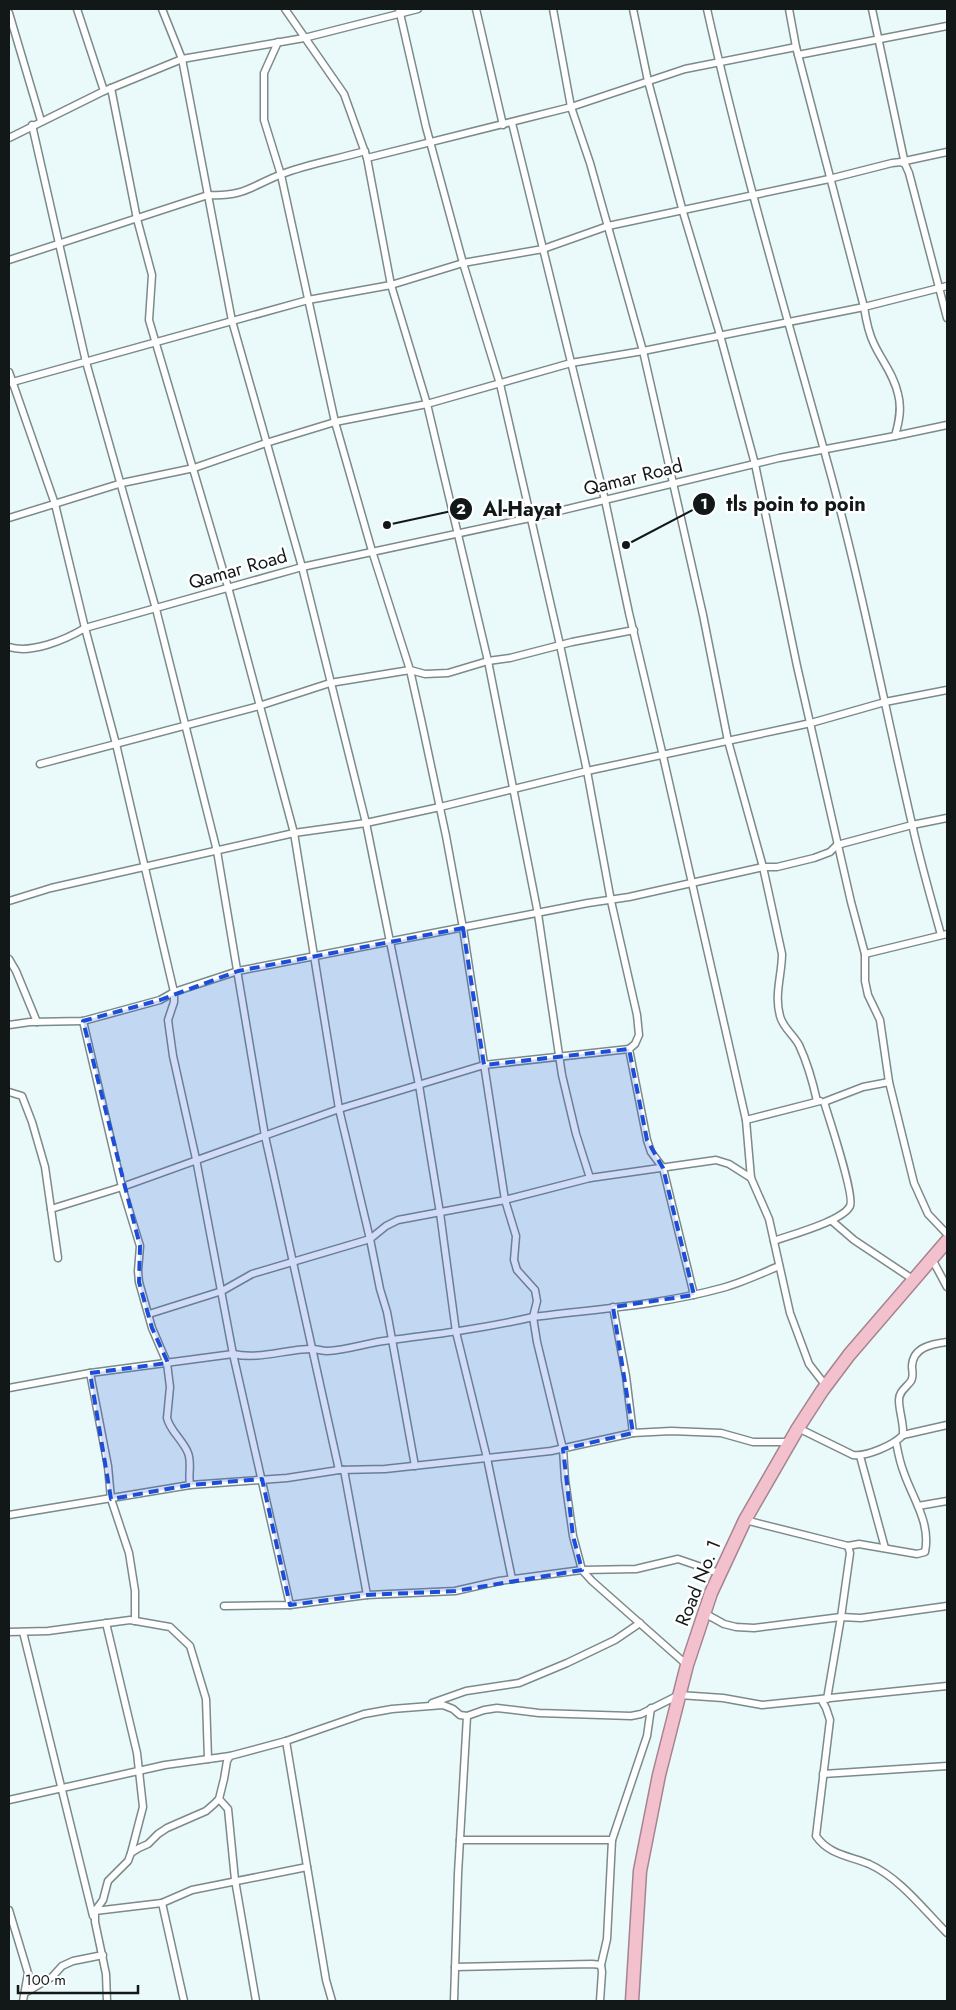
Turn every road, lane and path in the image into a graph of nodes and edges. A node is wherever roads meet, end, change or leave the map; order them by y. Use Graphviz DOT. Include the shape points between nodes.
graph roads {
  1 [pos="77,9"];
  2 [pos="162,9"];
  3 [pos="285,9"];
  4 [pos="418,9"];
  5 [pos="476,9"];
  6 [pos="553,9"];
  7 [pos="633,9"];
  8 [pos="708,9"];
  9 [pos="790,9"];
  10 [pos="872,9"];
  11 [pos="400,11"];
  12 [pos="9,13"];
  13 [pos="947,26"];
  14 [pos="304,38"];
  15 [pos="879,38"];
  16 [pos="278,42"];
  17 [pos="796,47"];
  18 [pos="798,55"];
  19 [pos="182,59"];
  20 [pos="719,62"];
  21 [pos="648,81"];
  22 [pos="111,88"];
  23 [pos="104,91"];
  24 [pos="571,107"];
  25 [pos="41,121"];
  26 [pos="512,123"];
  27 [pos="32,125"];
  28 [pos="503,125"];
  29 [pos="9,138"];
  30 [pos="431,144"];
  31 [pos="365,151"];
  32 [pos="947,152"];
  33 [pos="367,158"];
  34 [pos="905,163"];
  35 [pos="281,174"];
  36 [pos="829,179"];
  37 [pos="208,195"];
  38 [pos="754,195"];
  39 [pos="683,212"];
  40 [pos="137,219"];
  41 [pos="608,226"];
  42 [pos="60,244"];
  43 [pos="543,249"];
  44 [pos="9,260"];
  45 [pos="463,263"];
  46 [pos="391,285"];
  47 [pos="944,287"];
  48 [pos="308,300"];
  49 [pos="864,306"];
  50 [pos="947,318"];
  51 [pos="232,321"];
  52 [pos="788,321"];
  53 [pos="720,335"];
  54 [pos="155,343"];
  55 [pos="643,351"];
  56 [pos="86,362"];
  57 [pos="571,363"];
  58 [pos="9,372"];
  59 [pos="10,383"];
  60 [pos="500,384"];
  61 [pos="427,404"];
  62 [pos="335,422"];
  63 [pos="947,424"];
  64 [pos="895,436"];
  65 [pos="266,442"];
  66 [pos="824,450"];
  67 [pos="754,464"];
  68 [pos="194,468"];
  69 [pos="122,483"];
  70 [pos="674,483"];
  71 [pos="605,500"];
  72 [pos="55,504"];
  73 [pos="9,518"];
  74 [pos="530,518"];
  75 [pos="457,533"];
  76 [pos="372,551"];
  77 [pos="302,567"];
  78 [pos="228,587"];
  79 [pos="156,609"];
  80 [pos="85,628"];
  81 [pos="634,630"];
  82 [pos="560,645"];
  83 [pos="9,647"];
  84 [pos="488,661"];
  85 [pos="410,670"];
  86 [pos="330,684"];
  87 [pos="947,690"];
  88 [pos="885,702"];
  89 [pos="260,706"];
  90 [pos="811,723"];
  91 [pos="186,726"];
  92 [pos="728,741"];
  93 [pos="116,744"];
  94 [pos="663,756"];
  95 [pos="40,764"];
  96 [pos="587,771"];
  97 [pos="514,790"];
  98 [pos="440,807"];
  99 [pos="947,818"];
  100 [pos="366,822"];
  101 [pos="912,825"];
  102 [pos="294,833"];
  103 [pos="837,845"];
  104 [pos="217,850"];
  105 [pos="144,867"];
  106 [pos="763,867"];
  107 [pos="691,884"];
  108 [pos="9,901"];
  109 [pos="611,901"];
  110 [pos="538,914"];
  111 [pos="462,928"];
  112 [pos="944,934"];
  113 [pos="389,942"];
  114 [pos="865,954"];
  115 [pos="315,956"];
  116 [pos="9,960"];
  117 [pos="238,971"];
  118 [pos="174,992"];
  119 [pos="83,1021"];
  120 [pos="37,1022"];
  121 [pos="9,1025"];
  122 [pos="629,1049"];
  123 [pos="559,1057"];
  124 [pos="484,1065"];
  125 [pos="889,1082"];
  126 [pos="419,1085"];
  127 [pos="9,1092"];
  128 [pos="821,1101"];
  129 [pos="339,1109"];
  130 [pos="746,1120"];
  131 [pos="265,1136"];
  132 [pos="196,1159"];
  133 [pos="663,1168"];
  134 [pos="590,1178"];
  135 [pos="751,1178"];
  136 [pos="122,1187"];
  137 [pos="505,1200"];
  138 [pos="51,1209"];
  139 [pos="440,1213"];
  140 [pos="832,1221"];
  141 [pos="947,1234"];
  142 [pos="370,1239"];
  143 [pos="774,1241"];
  144 [pos="947,1241"];
  145 [pos="58,1258"];
  146 [pos="932,1259"];
  147 [pos="293,1261"];
  148 [pos="779,1266"];
  149 [pos="914,1280"];
  150 [pos="947,1287"];
  151 [pos="222,1291"];
  152 [pos="694,1295"];
  153 [pos="613,1307"];
  154 [pos="149,1314"];
  155 [pos="533,1317"];
  156 [pos="456,1332"];
  157 [pos="390,1340"];
  158 [pos="947,1342"];
  159 [pos="314,1349"];
  160 [pos="233,1354"];
  161 [pos="168,1363"];
  162 [pos="90,1374"];
  163 [pos="826,1386"];
  164 [pos="9,1388"];
  165 [pos="947,1426"];
  166 [pos="798,1428"];
  167 [pos="634,1433"];
  168 [pos="903,1435"];
  169 [pos="790,1442"];
  170 [pos="896,1442"];
  171 [pos="563,1449"];
  172 [pos="860,1456"];
  173 [pos="487,1458"];
  174 [pos="414,1466"];
  175 [pos="342,1470"];
  176 [pos="262,1478"];
  177 [pos="190,1484"];
  178 [pos="111,1499"];
  179 [pos="947,1501"];
  180 [pos="918,1506"];
  181 [pos="9,1514"];
  182 [pos="745,1520"];
  183 [pos="848,1546"];
  184 [pos="885,1548"];
  185 [pos="582,1570"];
  186 [pos="720,1573"];
  187 [pos="512,1580"];
  188 [pos="367,1595"];
  189 [pos="290,1604"];
  190 [pos="224,1606"];
  191 [pos="947,1606"];
  192 [pos="704,1613"];
  193 [pos="841,1617"];
  194 [pos="135,1621"];
  195 [pos="106,1623"];
  196 [pos="640,1623"];
  197 [pos="9,1632"];
  198 [pos="23,1632"];
  199 [pos="687,1665"];
  200 [pos="947,1686"];
  201 [pos="679,1694"];
  202 [pos="824,1699"];
  203 [pos="419,1708"];
  204 [pos="651,1708"];
  205 [pos="467,1716"];
  206 [pos="286,1741"];
  207 [pos="230,1756"];
  208 [pos="208,1759"];
  209 [pos="947,1766"];
  210 [pos="139,1771"];
  211 [pos="824,1774"];
  212 [pos="61,1787"];
  213 [pos="219,1799"];
  214 [pos="9,1800"];
  215 [pos="460,1840"];
  216 [pos="612,1840"];
  217 [pos="131,1853"];
  218 [pos="307,1867"];
  219 [pos="235,1880"];
  220 [pos="162,1903"];
  221 [pos="9,1910"];
  222 [pos="96,1911"];
  223 [pos="95,1922"];
  224 [pos="947,1933"];
  225 [pos="103,1956"];
  226 [pos="601,1965"];
  227 [pos="454,1967"];
  228 [pos="25,1994"];
  229 [pos="23,2001"];
  230 [pos="106,2001"];
  231 [pos="184,2001"];
  232 [pos="256,2001"];
  233 [pos="332,2001"];
  234 [pos="454,2001"];
  235 [pos="600,2001"];
  236 [pos="632,2001"];
  1 -- 23 [label="street"];
  2 -- 19 [label="street"];
  3 -- 14 [label="street"];
  4 -- 11 [label="street"];
  5 -- 28 [label="street"];
  6 -- 24 [label="street"];
  7 -- 21 [label="street"];
  8 -- 20 [label="street"];
  9 -- 17 [label="street"];
  10 -- 15 [label="street"];
  11 -- 14 [label="street"];
  11 -- 30 [label="street"];
  12 -- 25 [label="street"];
  13 -- 15 [label="street"];
  14 -- 16 [label="street"];
  14 -- 31 [label="street" via="344,94"];
  15 -- 18 [label="street"];
  15 -- 34 [label="street"];
  16 -- 19 [label="street"];
  16 -- 35 [label="street" via="264,73 263,98 264,120"];
  17 -- 18 [label="street"];
  17 -- 20 [label="street"];
  18 -- 36 [label="street"];
  19 -- 22 [label="street"];
  19 -- 37 [label="street"];
  20 -- 21 [label="street"];
  20 -- 38 [label="street"];
  21 -- 24 [label="street"];
  21 -- 39 [label="street"];
  22 -- 23 [label="street"];
  22 -- 40 [label="street"];
  23 -- 25 [label="street"];
  24 -- 26 [label="street"];
  24 -- 41 [label="street"];
  25 -- 27 [label="street"];
  26 -- 28 [label="street"];
  26 -- 43 [label="street"];
  27 -- 29 [label="street"];
  27 -- 42 [label="street"];
  28 -- 30 [label="street"];
  30 -- 33 [label="street"];
  30 -- 45 [label="street"];
  31 -- 33 [label="street"];
  31 -- 35 [label="street"];
  32 -- 34 [label="street"];
  33 -- 46 [label="street"];
  34 -- 36 [label="street" via="892,163"];
  34 -- 47 [label="street"];
  35 -- 37 [label="street" via="242,193"];
  35 -- 48 [label="street"];
  36 -- 38 [label="street"];
  36 -- 49 [label="street"];
  37 -- 40 [label="street"];
  37 -- 51 [label="street"];
  38 -- 39 [label="street"];
  38 -- 52 [label="street"];
  39 -- 41 [label="street"];
  39 -- 53 [label="street"];
  40 -- 42 [label="street"];
  40 -- 54 [label="street" via="152,275 149,320"];
  41 -- 43 [label="street"];
  41 -- 55 [label="street"];
  42 -- 44 [label="street"];
  42 -- 56 [label="street"];
  43 -- 45 [label="street"];
  43 -- 57 [label="street"];
  45 -- 46 [label="street"];
  45 -- 60 [label="street"];
  46 -- 48 [label="street"];
  46 -- 61 [label="street"];
  47 -- 49 [label="street"];
  47 -- 50 [label="street"];
  48 -- 51 [label="street"];
  48 -- 62 [label="street"];
  49 -- 52 [label="street"];
  49 -- 64 [label="street" via="874,344 899,395 900,416"];
  51 -- 54 [label="street"];
  51 -- 65 [label="street"];
  52 -- 53 [label="street"];
  52 -- 66 [label="street"];
  53 -- 55 [label="street"];
  53 -- 67 [label="street"];
  54 -- 56 [label="street"];
  54 -- 68 [label="street"];
  55 -- 57 [label="street"];
  55 -- 70 [label="street"];
  56 -- 59 [label="street"];
  56 -- 69 [label="street"];
  57 -- 60 [label="street"];
  57 -- 71 [label="street"];
  58 -- 59 [label="street"];
  59 -- 72 [label="street"];
  60 -- 61 [label="street"];
  60 -- 74 [label="street"];
  61 -- 62 [label="street"];
  61 -- 75 [label="street"];
  62 -- 65 [label="street"];
  62 -- 76 [label="street"];
  63 -- 64 [label="street, Qamar Road"];
  64 -- 66 [label="street, Qamar Road"];
  65 -- 68 [label="street"];
  65 -- 77 [label="street"];
  66 -- 67 [label="street, Qamar Road"];
  66 -- 88 [label="street"];
  67 -- 70 [label="street, Qamar Road"];
  67 -- 90 [label="street"];
  68 -- 69 [label="street"];
  68 -- 78 [label="street"];
  69 -- 72 [label="street"];
  69 -- 79 [label="street"];
  70 -- 71 [label="street, Qamar Road"];
  70 -- 92 [label="street"];
  71 -- 74 [label="street, Qamar Road"];
  71 -- 81 [label="street"];
  72 -- 73 [label="street"];
  72 -- 80 [label="street"];
  74 -- 75 [label="street, Qamar Road"];
  74 -- 82 [label="street"];
  75 -- 76 [label="street, Qamar Road"];
  75 -- 84 [label="street"];
  76 -- 77 [label="street, Qamar Road"];
  76 -- 85 [label="street"];
  77 -- 78 [label="street, Qamar Road"];
  77 -- 86 [label="street"];
  78 -- 79 [label="street, Qamar Road"];
  78 -- 89 [label="street"];
  79 -- 80 [label="street, Qamar Road"];
  79 -- 91 [label="street"];
  80 -- 83 [label="street, Qamar Road" via="62,640 28,649"];
  80 -- 93 [label="street"];
  81 -- 82 [label="street"];
  81 -- 94 [label="street"];
  82 -- 84 [label="street"];
  82 -- 96 [label="street"];
  84 -- 85 [label="street" via="439,674"];
  84 -- 97 [label="street"];
  85 -- 86 [label="street"];
  85 -- 98 [label="street"];
  86 -- 89 [label="street"];
  86 -- 100 [label="street"];
  87 -- 88 [label="street"];
  88 -- 90 [label="street"];
  88 -- 101 [label="street"];
  89 -- 91 [label="street"];
  89 -- 102 [label="street"];
  90 -- 92 [label="street"];
  90 -- 103 [label="street"];
  91 -- 93 [label="street"];
  91 -- 104 [label="street"];
  92 -- 94 [label="street"];
  92 -- 106 [label="street"];
  93 -- 95 [label="street"];
  93 -- 105 [label="street"];
  94 -- 96 [label="street"];
  94 -- 107 [label="street"];
  96 -- 97 [label="street"];
  96 -- 109 [label="street"];
  97 -- 98 [label="street"];
  97 -- 110 [label="street"];
  98 -- 100 [label="street"];
  98 -- 111 [label="street"];
  99 -- 101 [label="street"];
  100 -- 102 [label="street"];
  100 -- 113 [label="street"];
  101 -- 103 [label="street"];
  101 -- 112 [label="street"];
  102 -- 104 [label="street"];
  102 -- 115 [label="street"];
  103 -- 106 [label="street" via="830,852 814,858 778,867"];
  103 -- 114 [label="street"];
  104 -- 105 [label="street"];
  104 -- 117 [label="street"];
  105 -- 108 [label="street"];
  105 -- 118 [label="street"];
  106 -- 107 [label="street"];
  106 -- 128 [label="street" via="782,954 777,1000 780,1017 799,1046"];
  107 -- 109 [label="street"];
  107 -- 130 [label="street"];
  109 -- 110 [label="street"];
  109 -- 122 [label="street" via="637,1015 639,1035"];
  110 -- 111 [label="street"];
  110 -- 123 [label="street"];
  111 -- 113 [label="street"];
  111 -- 124 [label="street"];
  112 -- 114 [label="street"];
  113 -- 115 [label="street"];
  113 -- 126 [label="street"];
  114 -- 125 [label="street" via="865,981 880,1020"];
  115 -- 117 [label="street"];
  115 -- 129 [label="street"];
  116 -- 120 [label="street"];
  117 -- 118 [label="street"];
  117 -- 131 [label="street"];
  118 -- 119 [label="street" via="160,1000"];
  118 -- 132 [label="street" via="169,1032"];
  119 -- 120 [label="street"];
  119 -- 136 [label="street"];
  120 -- 121 [label="street"];
  122 -- 123 [label="street"];
  122 -- 133 [label="street" via="647,1140"];
  123 -- 124 [label="street"];
  123 -- 134 [label="street" via="576,1134"];
  124 -- 126 [label="street"];
  124 -- 137 [label="street"];
  125 -- 128 [label="street"];
  125 -- 141 [label="street" via="914,1183 928,1214"];
  126 -- 129 [label="street"];
  126 -- 139 [label="street"];
  127 -- 138 [label="street" via="22,1096 32,1122 45,1167"];
  128 -- 130 [label="street"];
  128 -- 140 [label="street" via="851,1195 851,1205"];
  129 -- 131 [label="street"];
  129 -- 142 [label="street"];
  130 -- 135 [label="street"];
  131 -- 132 [label="street"];
  131 -- 147 [label="street"];
  132 -- 136 [label="street"];
  132 -- 151 [label="street"];
  133 -- 134 [label="street"];
  133 -- 135 [label="street" via="716,1160"];
  133 -- 152 [label="street"];
  134 -- 137 [label="street"];
  135 -- 143 [label="street" via="769,1219"];
  136 -- 138 [label="street"];
  136 -- 154 [label="street" via="140,1246 139,1282"];
  137 -- 139 [label="street"];
  137 -- 155 [label="street" via="516,1236 514,1260 517,1270 536,1294"];
  138 -- 145 [label="street"];
  139 -- 142 [label="street" via="398,1220"];
  139 -- 156 [label="street"];
  140 -- 143 [label="street"];
  140 -- 149 [label="street" via="854,1240"];
  142 -- 147 [label="street"];
  142 -- 157 [label="street"];
  143 -- 148 [label="street"];
  144 -- 146 [label="highway, Road No. 1"];
  146 -- 149 [label="highway, Road No. 1"];
  146 -- 150 [label="street"];
  147 -- 151 [label="street" via="252,1274"];
  147 -- 159 [label="street"];
  148 -- 152 [label="street" via="723,1288"];
  148 -- 163 [label="street" via="804,1354"];
  149 -- 163 [label="highway, Road No. 1"];
  151 -- 154 [label="street"];
  151 -- 160 [label="street"];
  152 -- 153 [label="street"];
  153 -- 155 [label="street"];
  153 -- 167 [label="street"];
  154 -- 161 [label="street" via="156,1339"];
  155 -- 156 [label="street"];
  155 -- 171 [label="street"];
  156 -- 157 [label="street"];
  156 -- 173 [label="street"];
  157 -- 159 [label="street" via="341,1349"];
  157 -- 174 [label="street"];
  158 -- 168 [label="street" via="923,1348 916,1354 912,1363 913,1376 898,1399"];
  159 -- 160 [label="street" via="250,1357"];
  159 -- 175 [label="street"];
  160 -- 161 [label="street"];
  160 -- 176 [label="street"];
  161 -- 162 [label="street"];
  161 -- 177 [label="street" via="168,1425 182,1440 190,1457"];
  162 -- 164 [label="street"];
  162 -- 178 [label="street" via="108,1466"];
  163 -- 166 [label="highway, Road No. 1"];
  165 -- 168 [label="street"];
  166 -- 169 [label="highway, Road No. 1"];
  166 -- 172 [label="street"];
  167 -- 169 [label="street" via="720,1433 752,1442"];
  167 -- 171 [label="street"];
  168 -- 170 [label="street"];
  169 -- 182 [label="highway, Road No. 1"];
  170 -- 172 [label="street"];
  170 -- 180 [label="street"];
  171 -- 173 [label="street"];
  171 -- 185 [label="street" via="573,1536"];
  172 -- 184 [label="street"];
  173 -- 174 [label="street"];
  173 -- 187 [label="street"];
  174 -- 175 [label="street"];
  175 -- 176 [label="street"];
  175 -- 188 [label="street"];
  176 -- 177 [label="street"];
  176 -- 189 [label="street"];
  177 -- 178 [label="street"];
  178 -- 181 [label="street"];
  178 -- 194 [label="street" via="129,1553 135,1591"];
  179 -- 180 [label="street"];
  180 -- 184 [label="street" via="926,1536 925,1552 917,1554"];
  182 -- 183 [label="street"];
  182 -- 186 [label="highway, Road No. 1"];
  183 -- 184 [label="street" via="859,1544"];
  183 -- 193 [label="street" via="850,1553"];
  185 -- 186 [label="street" via="636,1568 678,1559"];
  185 -- 187 [label="street"];
  185 -- 196 [label="street"];
  186 -- 192 [label="highway, Road No. 1"];
  187 -- 188 [label="street" via="455,1591"];
  188 -- 189 [label="street"];
  189 -- 190 [label="street"];
  191 -- 193 [label="street" via="861,1618"];
  192 -- 193 [label="street" via="724,1624 754,1628"];
  192 -- 199 [label="highway, Road No. 1"];
  193 -- 202 [label="street"];
  194 -- 195 [label="street"];
  194 -- 208 [label="street" via="170,1627 190,1646 206,1699"];
  195 -- 198 [label="street"];
  195 -- 210 [label="street"];
  196 -- 199 [label="street"];
  196 -- 203 [label="street" via="568,1664 519,1683 466,1691"];
  197 -- 198 [label="street"];
  198 -- 212 [label="street"];
  199 -- 201 [label="highway, Road No. 1"];
  200 -- 202 [label="street"];
  201 -- 202 [label="street" via="762,1705"];
  201 -- 204 [label="street"];
  201 -- 236 [label="highway, Road No. 1" via="640,1871"];
  202 -- 211 [label="street" via="830,1720"];
  203 -- 205 [label="street" via="442,1705"];
  203 -- 206 [label="street" via="372,1712"];
  204 -- 205 [label="street" via="631,1716 497,1708"];
  204 -- 216 [label="street" via="647,1736"];
  205 -- 215 [label="street"];
  206 -- 207 [label="street"];
  206 -- 218 [label="street"];
  207 -- 208 [label="street"];
  207 -- 213 [label="street"];
  208 -- 210 [label="street"];
  209 -- 211 [label="street"];
  210 -- 212 [label="street"];
  210 -- 217 [label="street" via="143,1807"];
  211 -- 224 [label="street" via="816,1827 819,1840 832,1851 883,1872"];
  212 -- 214 [label="street"];
  212 -- 223 [label="street"];
  213 -- 217 [label="street" via="206,1811 167,1828"];
  213 -- 219 [label="street" via="228,1809"];
  215 -- 216 [label="street"];
  215 -- 227 [label="street"];
  216 -- 226 [label="street" via="607,1939"];
  217 -- 222 [label="street" via="128,1861 108,1881"];
  218 -- 219 [label="street"];
  218 -- 233 [label="street"];
  219 -- 220 [label="street" via="192,1890"];
  219 -- 232 [label="street"];
  220 -- 222 [label="street"];
  220 -- 231 [label="street"];
  221 -- 228 [label="street" via="28,1973"];
  222 -- 223 [label="street"];
  223 -- 225 [label="street"];
  225 -- 228 [label="street" via="62,1966 52,1977"];
  225 -- 230 [label="street"];
  226 -- 227 [label="street"];
  226 -- 235 [label="street"];
  227 -- 234 [label="street"];
  228 -- 229 [label="street"];
}
